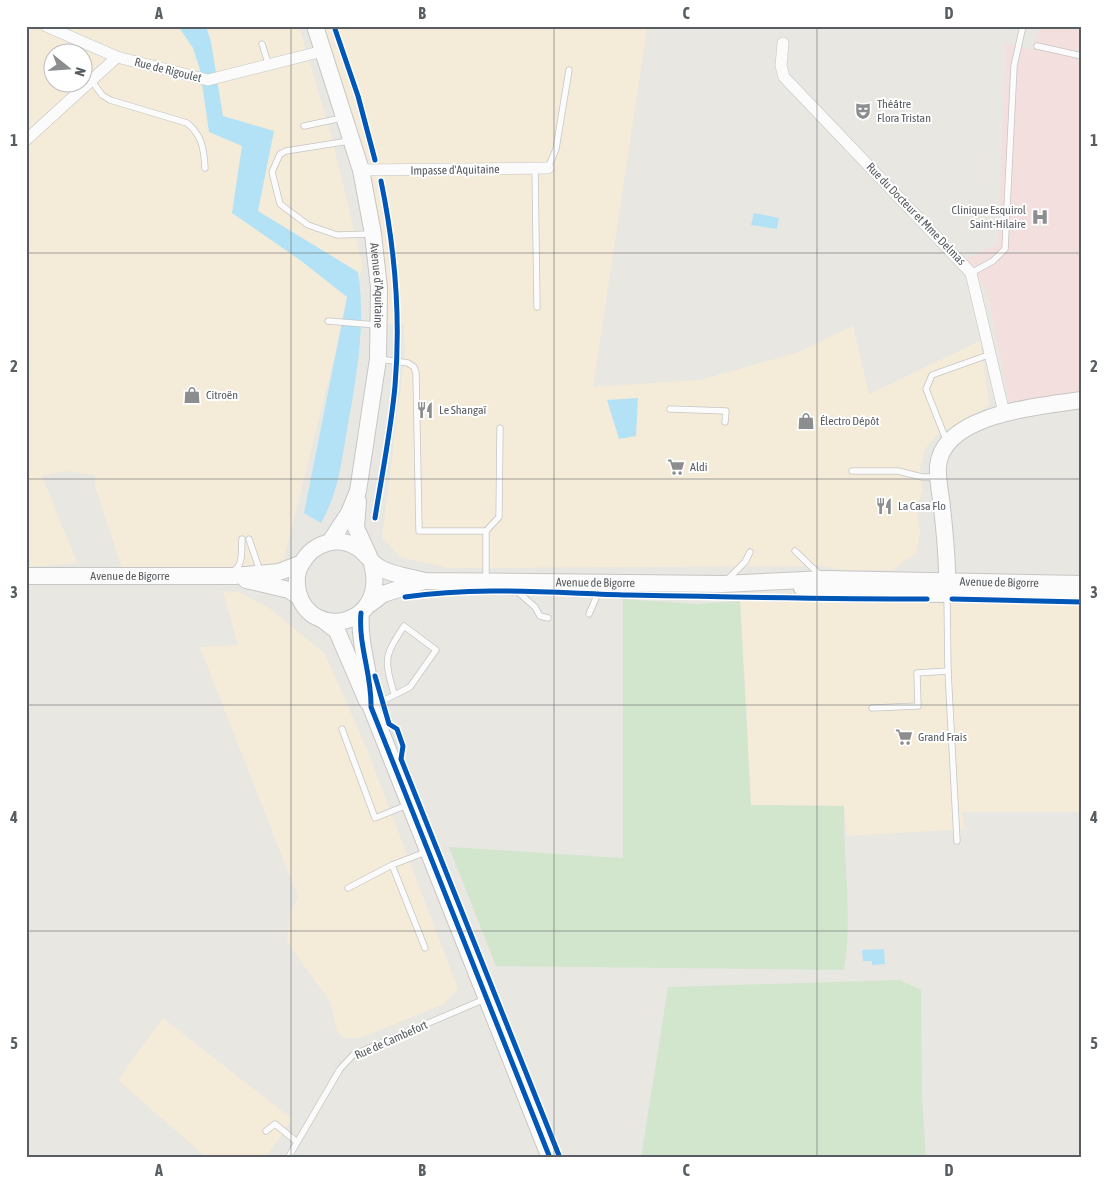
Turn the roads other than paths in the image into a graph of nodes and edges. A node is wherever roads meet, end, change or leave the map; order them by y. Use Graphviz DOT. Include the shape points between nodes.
graph roads {
  1 [pos="46,26"];
  2 [pos="315,26"];
  3 [pos="1023,26"];
  4 [pos="262,44"];
  5 [pos="783,44"];
  6 [pos="1037,46"];
  7 [pos="323,51"];
  8 [pos="1082,56"];
  9 [pos="117,57"];
  10 [pos="269,66"];
  11 [pos="569,70"];
  12 [pos="92,78"];
  13 [pos="92,82"];
  14 [pos="77,92"];
  15 [pos="344,117"];
  16 [pos="304,126"];
  17 [pos="26,140"];
  18 [pos="351,141"];
  19 [pos="205,168"];
  20 [pos="534,168"];
  21 [pos="548,168"];
  22 [pos="361,170"];
  23 [pos="373,234"];
  24 [pos="971,274"];
  25 [pos="537,307"];
  26 [pos="328,321"];
  27 [pos="379,326"];
  28 [pos="991,354"];
  29 [pos="378,359"];
  30 [pos="1082,400"];
  31 [pos="670,410"];
  32 [pos="1004,413"];
  33 [pos="725,422"];
  34 [pos="500,428"];
  35 [pos="947,444"];
  36 [pos="852,471"];
  37 [pos="939,477"];
  38 [pos="358,491"];
  39 [pos="486,530"];
  40 [pos="330,542"];
  41 [pos="795,551"];
  42 [pos="750,552"];
  43 [pos="371,562"];
  44 [pos="300,564"];
  45 [pos="261,573"];
  46 [pos="26,576"];
  47 [pos="228,576"];
  48 [pos="826,579"];
  49 [pos="424,581"];
  50 [pos="486,581"];
  51 [pos="506,581"];
  52 [pos="602,583"];
  53 [pos="723,584"];
  54 [pos="767,584"];
  55 [pos="1082,584"];
  56 [pos="947,588"];
  57 [pos="1082,595"];
  58 [pos="299,597"];
  59 [pos="366,608"];
  60 [pos="589,614"];
  61 [pos="548,618"];
  62 [pos="323,620"];
  63 [pos="948,671"];
  64 [pos="394,694"];
  65 [pos="371,707"];
  66 [pos="872,708"];
  67 [pos="342,729"];
  68 [pos="409,804"];
  69 [pos="957,841"];
  70 [pos="428,852"];
  71 [pos="392,865"];
  72 [pos="348,888"];
  73 [pos="425,948"];
  74 [pos="485,999"];
  75 [pos="266,1131"];
  76 [pos="297,1142"];
  77 [pos="288,1158"];
  78 [pos="550,1158"];
  1 -- 9 [label="street, Rue de Rigoulet"];
  2 -- 7 [label="main road, Avenue d'Aquitaine"];
  3 -- 24 [label="lane" via="1014,66 1006,249 993,262"];
  4 -- 10 [label="lane"];
  5 -- 24 [label="street, Rue du Docteur et Mme Delmas" via="781,66 784,77"];
  6 -- 8 [label="lane"];
  7 -- 10 [label="street, Rue de Rigoulet"];
  7 -- 15 [label="main road, Avenue d'Aquitaine"];
  9 -- 10 [label="street, Rue de Rigoulet" via="208,80"];
  9 -- 12 [label="street"];
  11 -- 21 [label="lane" via="556,149"];
  13 -- 19 [label="lane" via="110,100 187,122 198,134 204,148"];
  14 -- 17 [label="street"];
  15 -- 16 [label="lane"];
  15 -- 18 [label="main road, Avenue d'Aquitaine"];
  18 -- 22 [label="main road, Avenue d'Aquitaine"];
  18 -- 23 [label="lane" via="286,151 280,154 272,172 280,204 308,225 337,235"];
  20 -- 21 [label="street, Impasse d'Aquitaine"];
  20 -- 22 [label="street, Impasse d'Aquitaine"];
  20 -- 25 [label="lane"];
  22 -- 23 [label="main road, Avenue d'Aquitaine"];
  23 -- 27 [label="main road, Avenue d'Aquitaine"];
  24 -- 28 [label="street, Rue du Docteur et Mme Delmas"];
  26 -- 27 [label="lane"];
  27 -- 29 [label="main road, Avenue d'Aquitaine"];
  28 -- 32 [label="street, Rue du Docteur et Mme Delmas"];
  28 -- 35 [label="lane" via="932,375 927,384 926,389"];
  29 -- 38 [label="main road, Avenue d'Aquitaine"];
  29 -- 39 [label="lane" via="408,363 416,373 419,531"];
  30 -- 32 [label="main road"];
  31 -- 33 [label="lane" via="726,411"];
  32 -- 35 [label="main road" via="966,429"];
  34 -- 39 [label="lane" via="499,518"];
  35 -- 37 [label="main road" via="940,456"];
  36 -- 37 [label="lane" via="898,471"];
  37 -- 56 [label="main road" via="946,538"];
  38 -- 40 [label="main road, Avenue d'Aquitaine" via="349,513"];
  38 -- 43 [label="main road" via="356,528"];
  39 -- 50 [label="lane"];
  40 -- 43 [label="main road" via="357,548"];
  40 -- 44 [label="main road" via="318,546"];
  41 -- 48 [label="lane"];
  42 -- 53 [label="lane" via="745,562"];
  43 -- 49 [label="main road, Avenue de Bigorre" via="382,569"];
  43 -- 59 [label="main road" via="376,579 375,592"];
  44 -- 45 [label="main road, Avenue de Bigorre" via="279,572"];
  44 -- 58 [label="main road" via="297,580"];
  45 -- 47 [label="main road, Avenue de Bigorre"];
  45 -- 47 [label="lane" via="245,539 238,569"];
  46 -- 47 [label="main road, Avenue de Bigorre"];
  47 -- 58 [label="main road, Avenue de Bigorre" via="289,590"];
  48 -- 54 [label="main road, Avenue de Bigorre"];
  48 -- 56 [label="main road, Avenue de Bigorre"];
  49 -- 50 [label="main road, Avenue de Bigorre"];
  49 -- 59 [label="main road, Avenue de Bigorre" via="382,594"];
  50 -- 51 [label="main road, Avenue de Bigorre"];
  51 -- 52 [label="main road, Avenue de Bigorre"];
  51 -- 61 [label="lane" via="540,616"];
  52 -- 53 [label="main road, Avenue de Bigorre"];
  52 -- 60 [label="lane"];
  53 -- 54 [label="main road, Avenue de Bigorre"];
  54 -- 56 [label="main road, Avenue de Bigorre" via="859,593 868,587"];
  55 -- 56 [label="main road, Avenue de Bigorre" via="1027,583 1016,588"];
  56 -- 57 [label="main road, Avenue de Bigorre"];
  56 -- 63 [label="lane"];
  58 -- 62 [label="main road" via="305,607"];
  59 -- 62 [label="main road" via="350,620"];
  59 -- 65 [label="main road" via="362,641"];
  62 -- 65 [label="main road" via="337,632"];
  63 -- 66 [label="lane" via="917,673 918,706"];
  63 -- 69 [label="lane"];
  64 -- 64 [label="lane" via="410,687 436,650 404,626 388,651 386,666"];
  64 -- 65 [label="lane"];
  65 -- 68 [label="main road"];
  67 -- 68 [label="lane" via="375,818"];
  68 -- 70 [label="main road"];
  70 -- 71 [label="lane"];
  70 -- 74 [label="main road"];
  71 -- 72 [label="lane"];
  71 -- 73 [label="lane"];
  74 -- 76 [label="lane, Rue de Cambefort" via="353,1055 340,1069"];
  74 -- 78 [label="main road"];
  75 -- 76 [label="lane" via="275,1124"];
  76 -- 77 [label="lane, Rue de Cambefort"];
}
